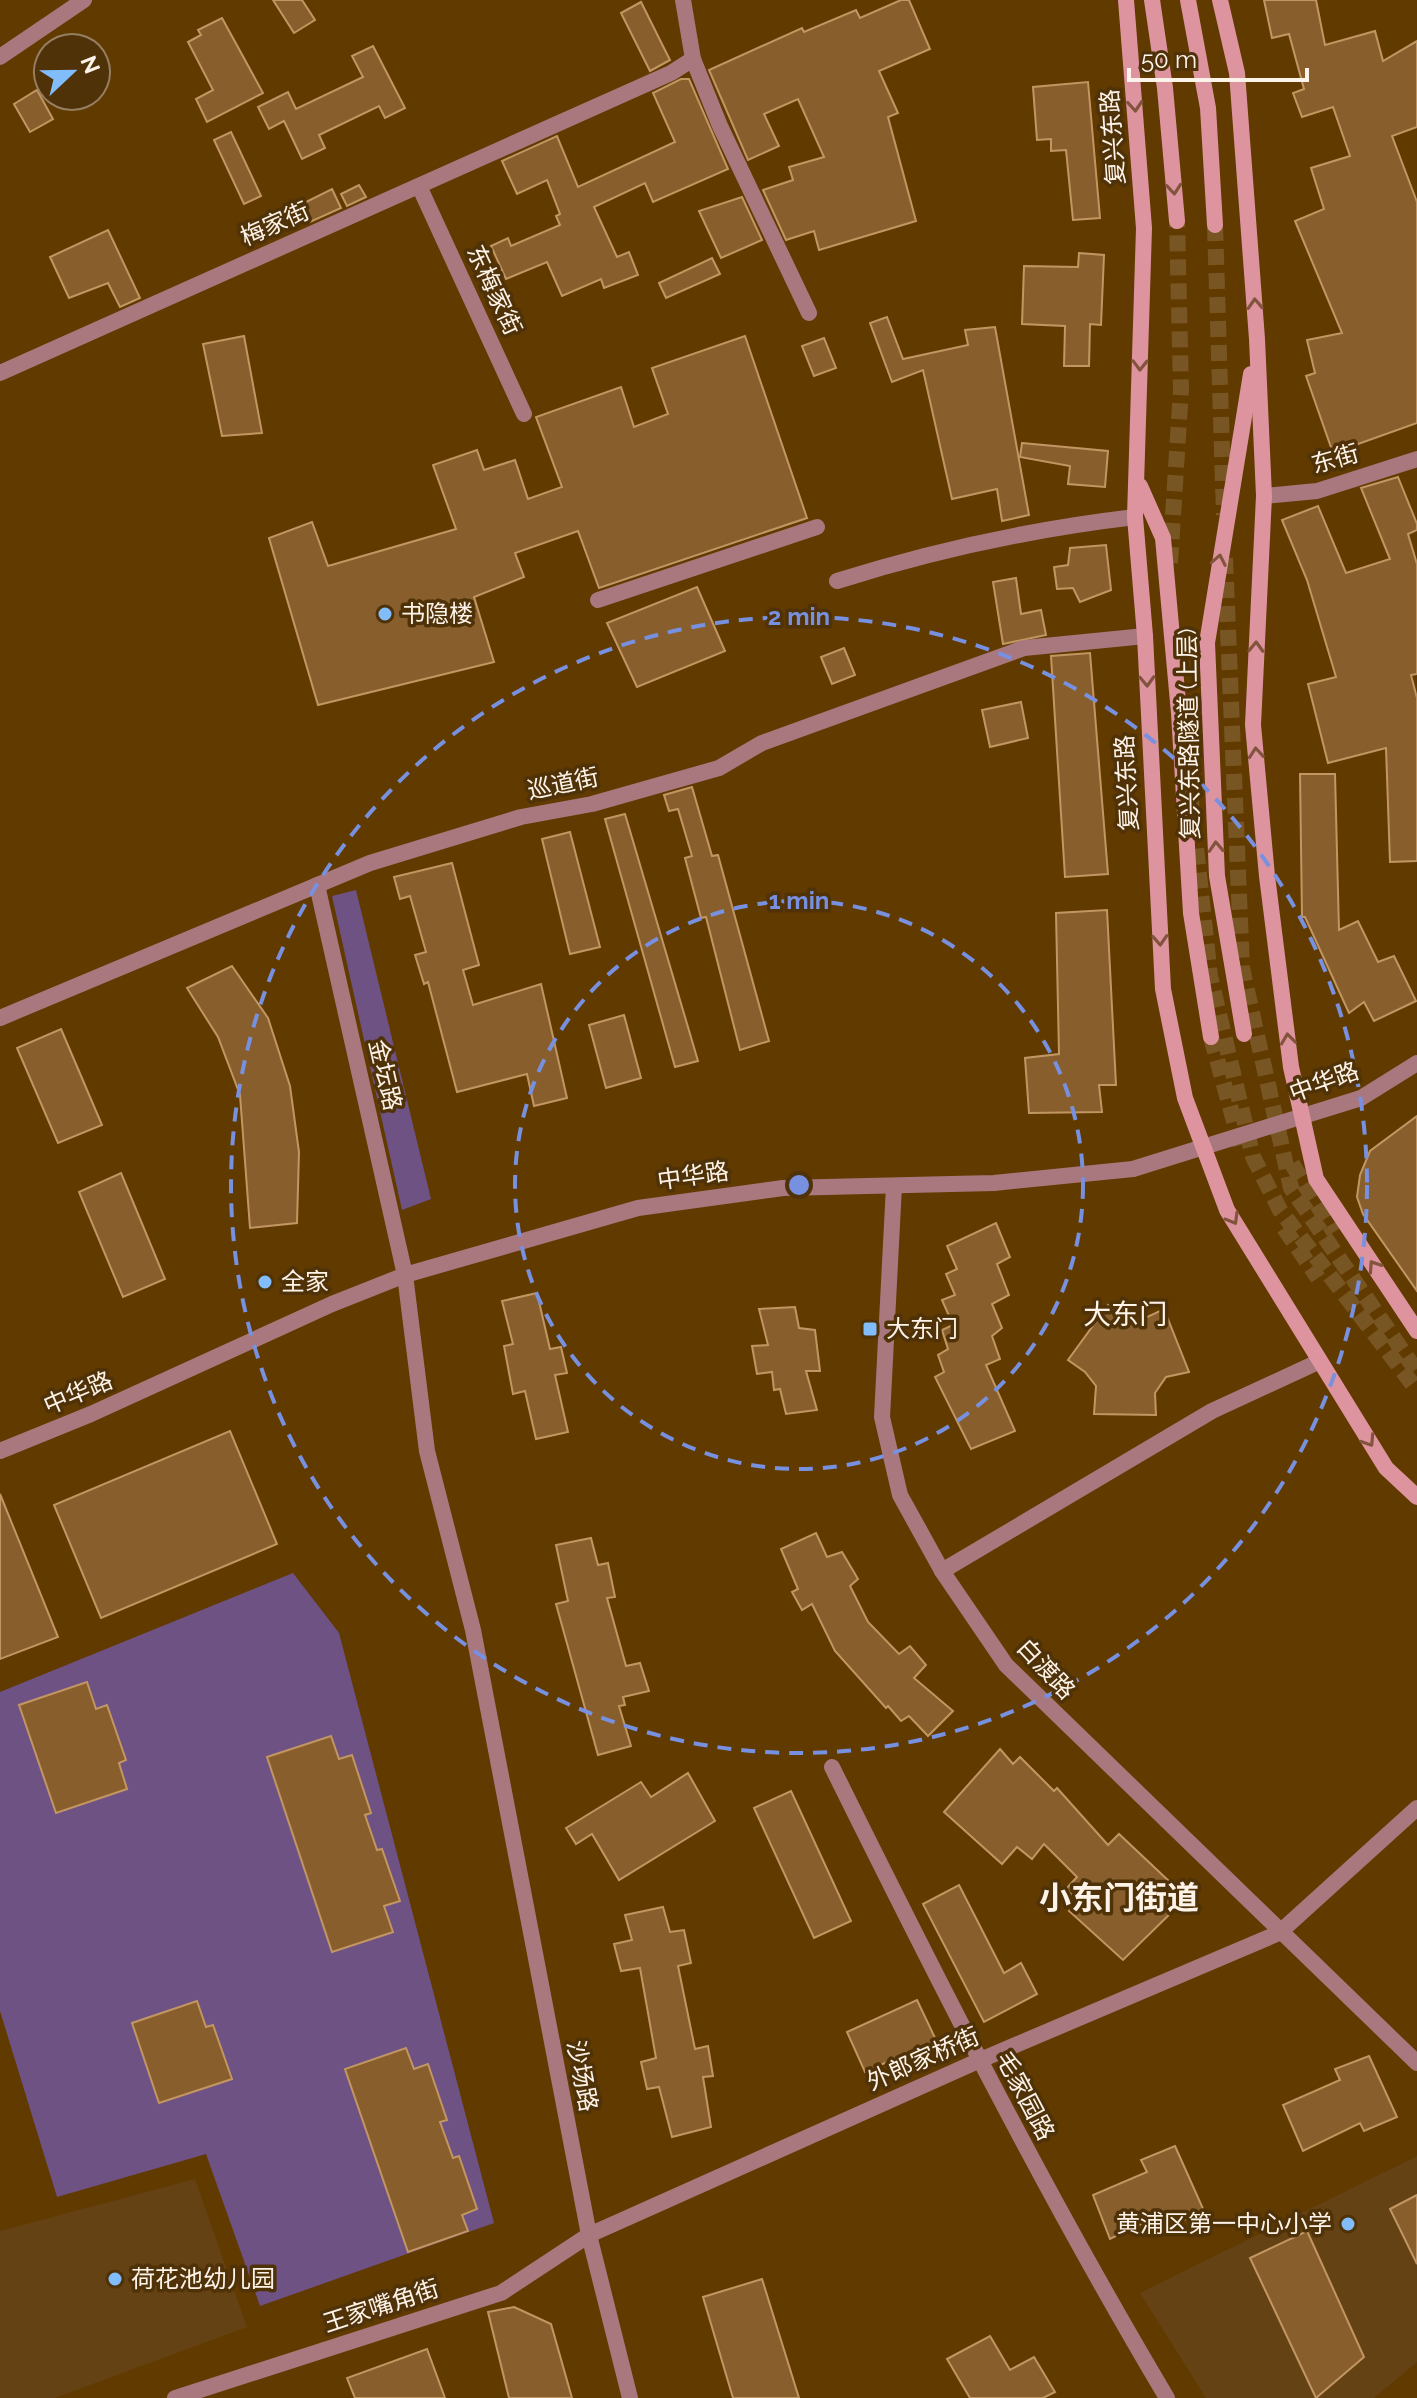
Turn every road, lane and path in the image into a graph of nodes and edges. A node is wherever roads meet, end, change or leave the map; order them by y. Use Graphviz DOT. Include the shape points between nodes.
graph roads {
  1 [pos="84,0"];
  2 [pos="683,0"];
  3 [pos="1126,0"];
  4 [pos="1152,0"];
  5 [pos="1188,0"];
  6 [pos="1220,0"];
  7 [pos="0,57"];
  8 [pos="693,59"];
  9 [pos="419,186"];
  10 [pos="1177,221"];
  11 [pos="1215,225"];
  12 [pos="809,313"];
  13 [pos="1257,339"];
  14 [pos="0,373"];
  15 [pos="524,414"];
  16 [pos="1417,459"];
  17 [pos="1137,481"];
  18 [pos="1264,496"];
  19 [pos="1135,517"];
  20 [pos="817,527"];
  21 [pos="837,581"];
  22 [pos="598,600"];
  23 [pos="1145,636"];
  24 [pos="317,885"];
  25 [pos="0,1018"];
  26 [pos="1244,1034"];
  27 [pos="1211,1037"];
  28 [pos="1417,1063"];
  29 [pos="1302,1116"];
  30 [pos="1203,1147"];
  31 [pos="894,1186"];
  32 [pos="405,1275"];
  33 [pos="1417,1331"];
  34 [pos="1318,1362"];
  35 [pos="0,1451"];
  36 [pos="1417,1497"];
  37 [pos="942,1571"];
  38 [pos="500,1760"];
  39 [pos="832,1767"];
  40 [pos="1417,1808"];
  41 [pos="1279,1933"];
  42 [pos="978,2061"];
  43 [pos="1417,2063"];
  44 [pos="589,2235"];
  45 [pos="175,2398"];
  46 [pos="630,2398"];
  47 [pos="1167,2398"];
  1 -- 7 [label="street"];
  2 -- 8 [label="street"];
  3 -- 17 [label="main road, 复兴东路, one-way" via="1144,228"];
  4 -- 10 [label="main road, one-way"];
  5 -- 11 [label="main road" via="1208,108"];
  13 -- 6 [label="main road, one-way" via="1237,73"];
  8 -- 9 [label="street, 梅家街"];
  8 -- 12 [label="street"];
  9 -- 14 [label="street, 梅家街"];
  9 -- 15 [label="street, 东梅家街"];
  13 -- 18 [label="main road"];
  26 -- 13 [label="main road, 复兴东路隧道 (上层), one-way" via="1217,876 1207,643"];
  16 -- 18 [label="street, 东街" via="1317,491"];
  17 -- 19 [label="main road, 复兴东路"];
  17 -- 27 [label="main road, 复兴东路隧道 (上层)" via="1163,538 1191,913"];
  29 -- 18 [label="main road, one-way" via="1267,876 1253,725"];
  19 -- 21 [label="street" via="1049,527 929,552"];
  19 -- 23 [label="main road, 复兴东路"];
  20 -- 22 [label="street"];
  23 -- 24 [label="street, 巡道街" via="1024,648 762,743 719,768 592,804 521,817 370,863"];
  23 -- 30 [label="main road, 复兴东路, one-way" via="1163,989 1185,1098"];
  24 -- 25 [label="street, 巡道街"];
  24 -- 32 [label="street, 金坛路"];
  28 -- 29 [label="street, 中华路" via="1361,1098"];
  29 -- 30 [label="street, 中华路"];
  33 -- 29 [label="main road, one-way" via="1316,1179"];
  30 -- 31 [label="street, 中华路" via="1133,1169 994,1183"];
  30 -- 34 [label="main road, 复兴东路, one-way" via="1227,1210"];
  31 -- 32 [label="street, 中华路" via="783,1188 638,1208"];
  31 -- 37 [label="street, 白渡路" via="882,1417 900,1495"];
  32 -- 35 [label="street, 中华路"];
  32 -- 38 [label="street, 金坛路" via="427,1451"];
  34 -- 36 [label="main road, 复兴东路, one-way" via="1386,1468"];
  34 -- 37 [label="street" via="1212,1411"];
  37 -- 41 [label="street, 白渡路" via="1006,1665"];
  38 -- 44 [label="street, 沙场路"];
  39 -- 42 [label="street, 毛家园路"];
  40 -- 41 [label="street, 外郎家桥街"];
  41 -- 42 [label="street, 外郎家桥街"];
  41 -- 43 [label="street, 白渡路"];
  42 -- 44 [label="street, 外郎家桥街"];
  42 -- 47 [label="street, 毛家园路"];
  44 -- 45 [label="street, 王家嘴角街" via="501,2293"];
  44 -- 46 [label="street, 沙场路"];
}
